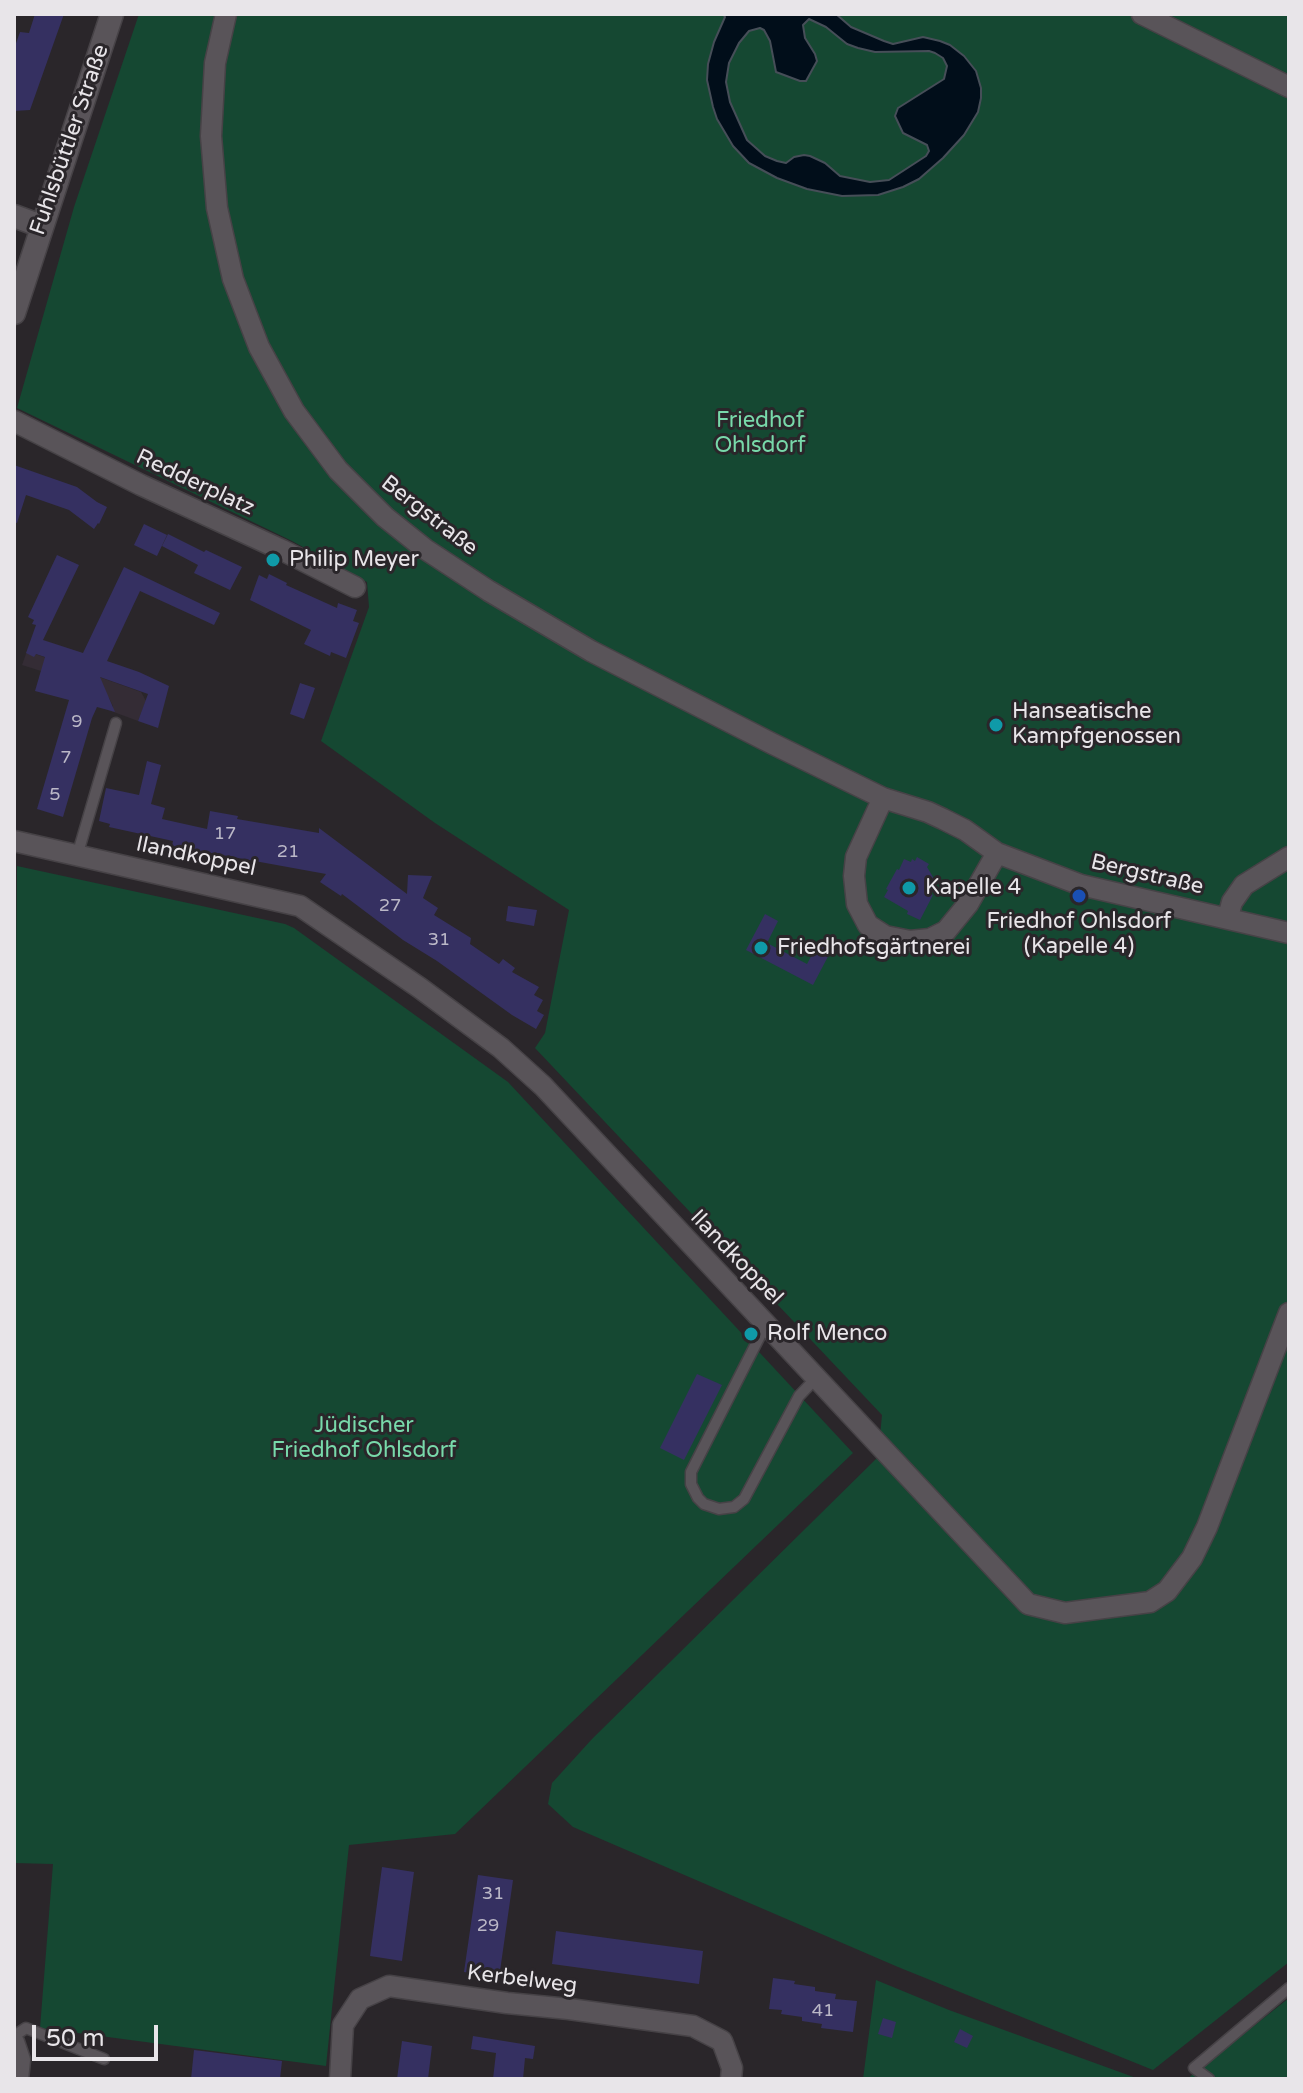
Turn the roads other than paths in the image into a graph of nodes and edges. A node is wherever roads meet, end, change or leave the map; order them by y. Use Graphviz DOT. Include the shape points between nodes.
graph roads {
  1 [pos="112,14"];
  2 [pos="226,14"];
  3 [pos="1142,14"];
  4 [pos="1289,87"];
  5 [pos="14,216"];
  6 [pos="41,226"];
  7 [pos="14,313"];
  8 [pos="14,421"];
  9 [pos="355,587"];
  10 [pos="116,723"];
  11 [pos="883,798"];
  12 [pos="14,841"];
  13 [pos="997,853"];
  14 [pos="77,856"];
  15 [pos="1289,857"];
  16 [pos="1228,917"];
  17 [pos="1289,933"];
  18 [pos="1289,1313"];
  19 [pos="766,1324"];
  20 [pos="817,1377"];
  21 [pos="1289,1988"];
  22 [pos="14,2036"];
  23 [pos="14,2042"];
  24 [pos="104,2059"];
  25 [pos="18,2079"];
  26 [pos="340,2079"];
  27 [pos="731,2079"];
  28 [pos="1209,2079"];
  1 -- 6 [label="main road, Fuhlsbüttler Straße"];
  2 -- 11 [label="street, Bergstraße" via="215,63 211,136 217,208 233,279 259,347 294,411 338,470 425,549 498,597 591,651"];
  3 -- 4 [label="street"];
  5 -- 6 [label="main road"];
  6 -- 7 [label="main road, Fuhlsbüttler Straße"];
  8 -- 9 [label="street, Redderplatz"];
  10 -- 14 [label="lane"];
  11 -- 13 [label="street, Bergstraße" via="928,812"];
  11 -- 13 [label="street" via="856,857 854,876 857,904 868,925 885,936 910,941 946,931"];
  12 -- 14 [label="street, Ilandkoppel"];
  13 -- 16 [label="street, Bergstraße" via="1081,885"];
  14 -- 19 [label="street, Ilandkoppel" via="310,911 519,1062"];
  15 -- 16 [label="street" via="1244,885"];
  16 -- 17 [label="street, Bergstraße"];
  18 -- 20 [label="street, Ilandkoppel" via="1192,1558 1167,1591 1150,1602 1112,1608 1065,1613 1028,1604"];
  19 -- 20 [label="street, Ilandkoppel"];
  19 -- 20 [label="lane" via="691,1472 691,1484 704,1504 719,1509 744,1499 799,1396"];
  21 -- 28 [label="lane" via="1194,2068"];
  22 -- 24 [label="lane" via="26,2028"];
  23 -- 25 [label="street" via="20,2060"];
  26 -- 27 [label="street, Kerbelweg" via="343,2025 360,1999 389,1986 693,2026 722,2041"];
}
